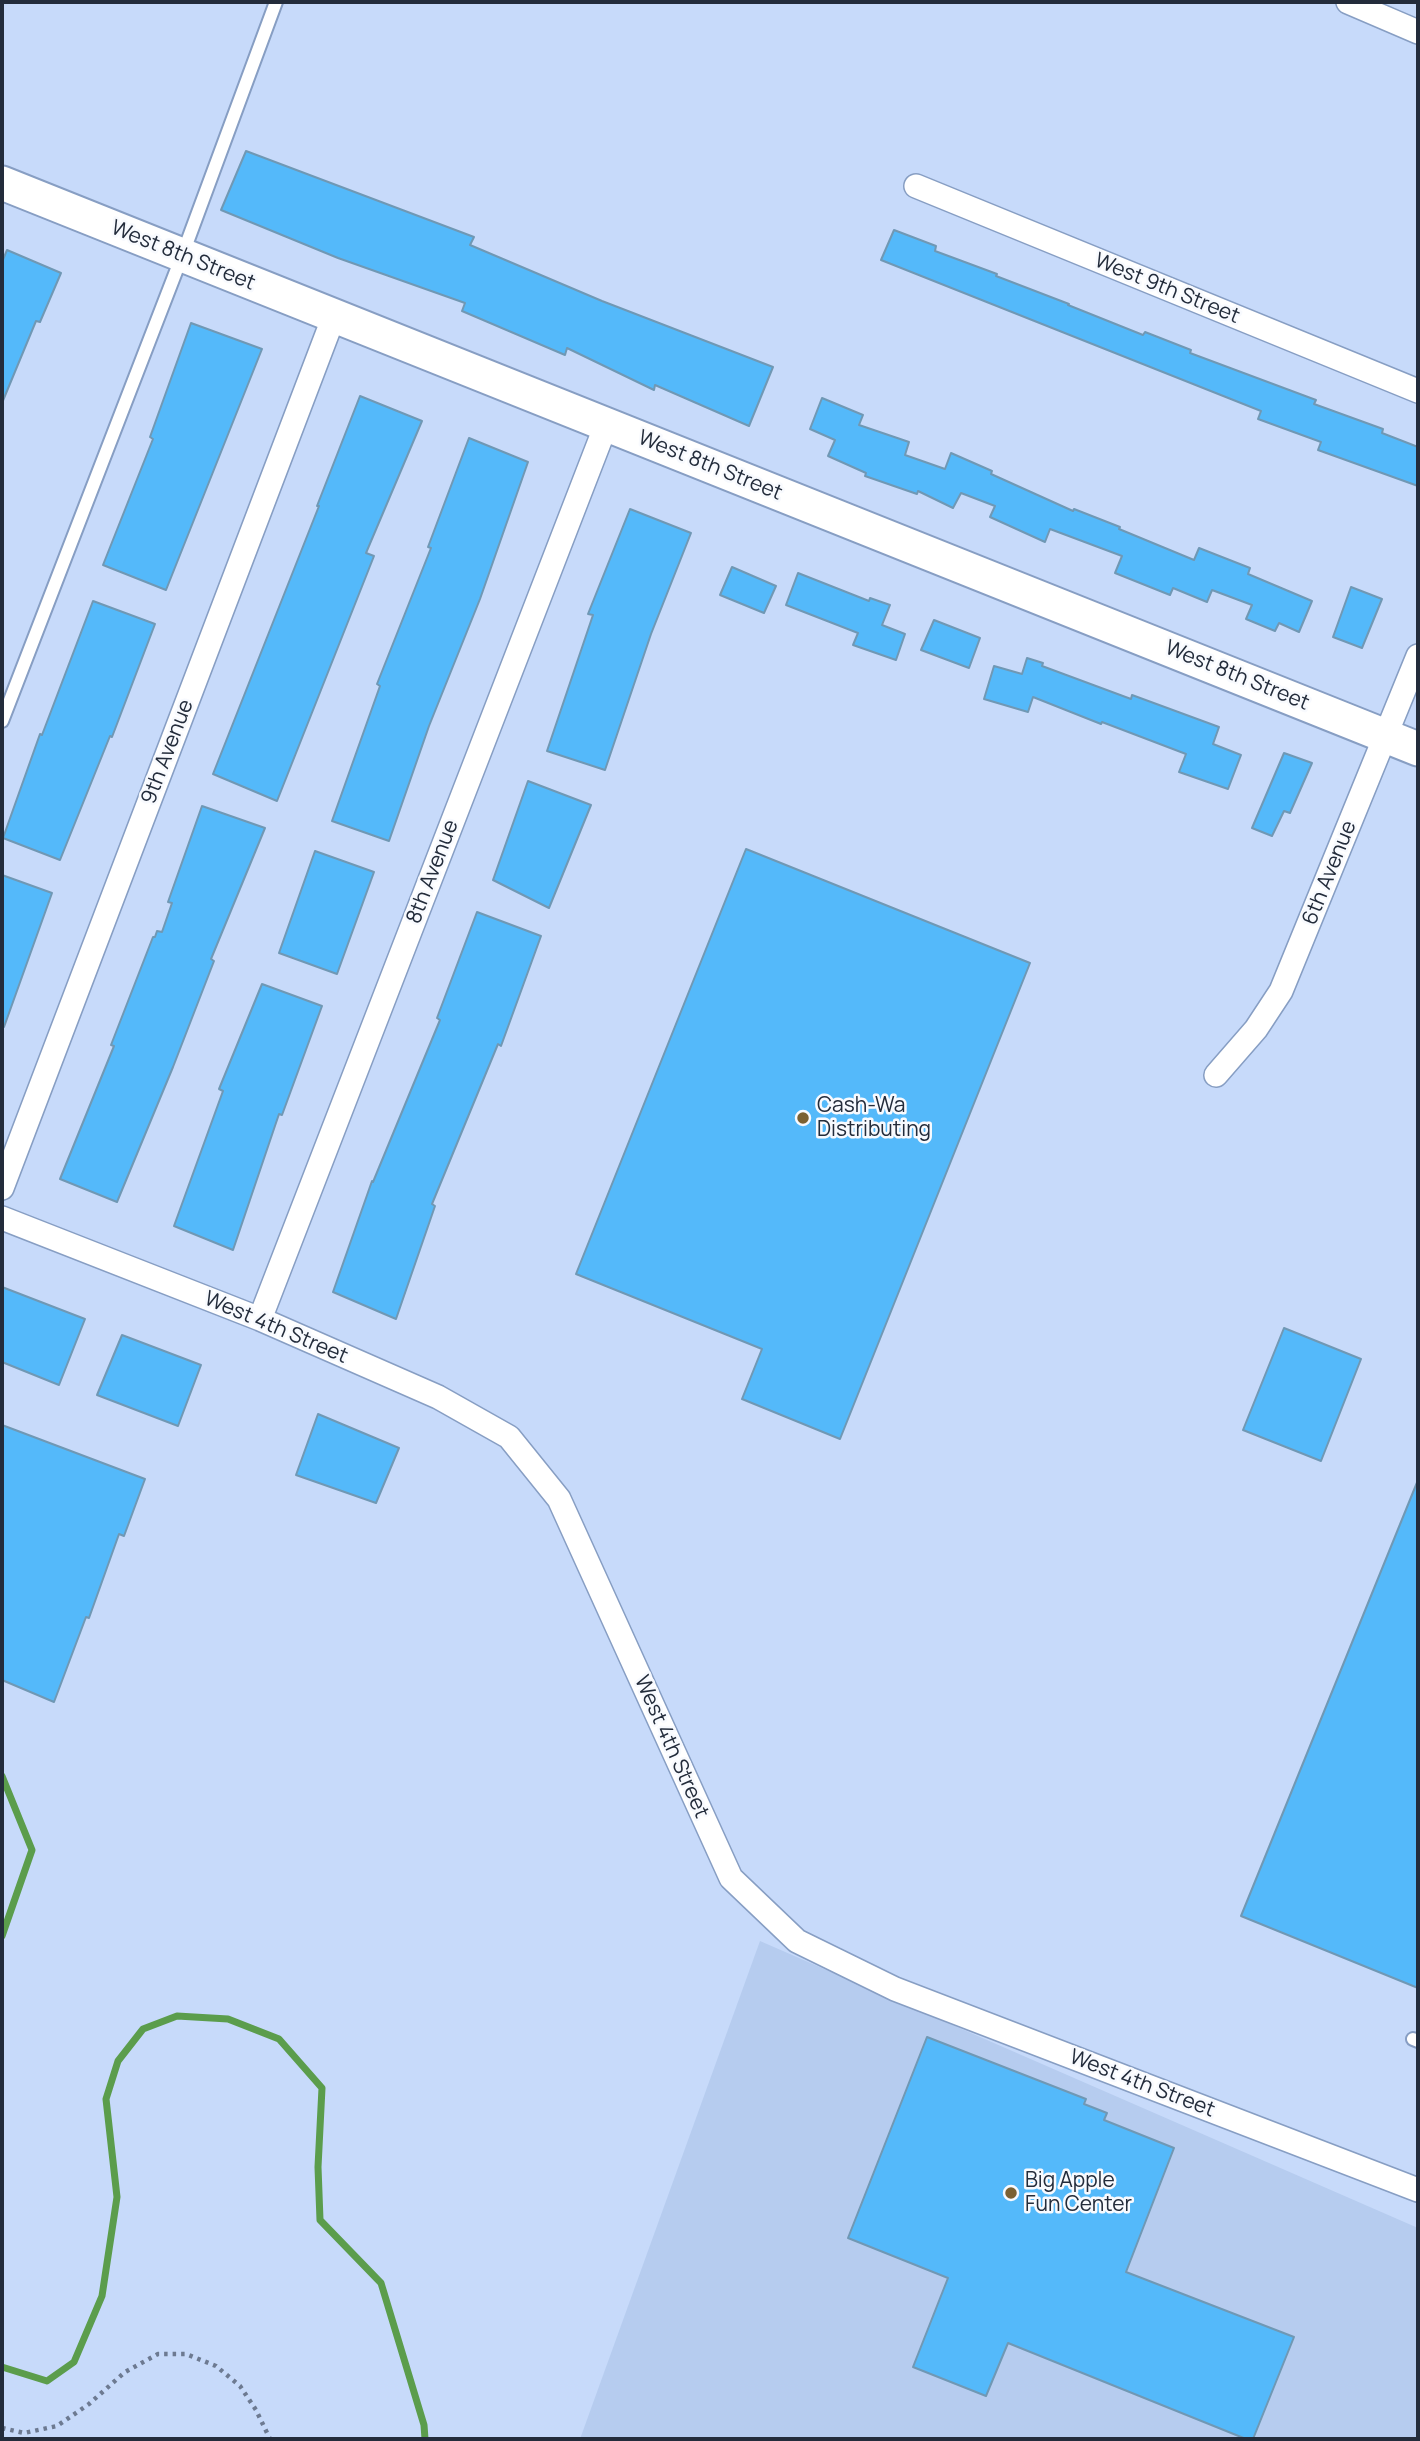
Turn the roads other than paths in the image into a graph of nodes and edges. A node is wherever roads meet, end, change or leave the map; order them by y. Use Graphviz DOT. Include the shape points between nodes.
graph roads {
  1 [pos="276,2"];
  2 [pos="1348,2"];
  3 [pos="1418,32"];
  4 [pos="2,183"];
  5 [pos="916,186"];
  6 [pos="182,256"];
  7 [pos="334,316"];
  8 [pos="1418,391"];
  9 [pos="606,425"];
  10 [pos="1418,656"];
  11 [pos="2,721"];
  12 [pos="1386,736"];
  13 [pos="1418,749"];
  14 [pos="1216,1075"];
  15 [pos="2,1188"];
  16 [pos="2,1218"];
  17 [pos="260,1319"];
  18 [pos="1418,2190"];
  1 -- 6 [label="lane"];
  2 -- 3 [label="street"];
  4 -- 6 [label="street, West 8th Street"];
  5 -- 8 [label="street, West 9th Street"];
  6 -- 7 [label="street, West 8th Street"];
  6 -- 11 [label="lane"];
  7 -- 9 [label="street, West 8th Street"];
  7 -- 15 [label="street, 9th Avenue"];
  9 -- 12 [label="street, West 8th Street"];
  9 -- 17 [label="street, 8th Avenue"];
  10 -- 12 [label="street, 6th Avenue"];
  12 -- 13 [label="street, West 8th Street"];
  12 -- 14 [label="street, 6th Avenue" via="1281,991"];
  16 -- 17 [label="street, West 4th Street"];
  17 -- 18 [label="street, West 4th Street" via="438,1397 509,1437 559,1499 732,1878 797,1941 895,1989"];
}
